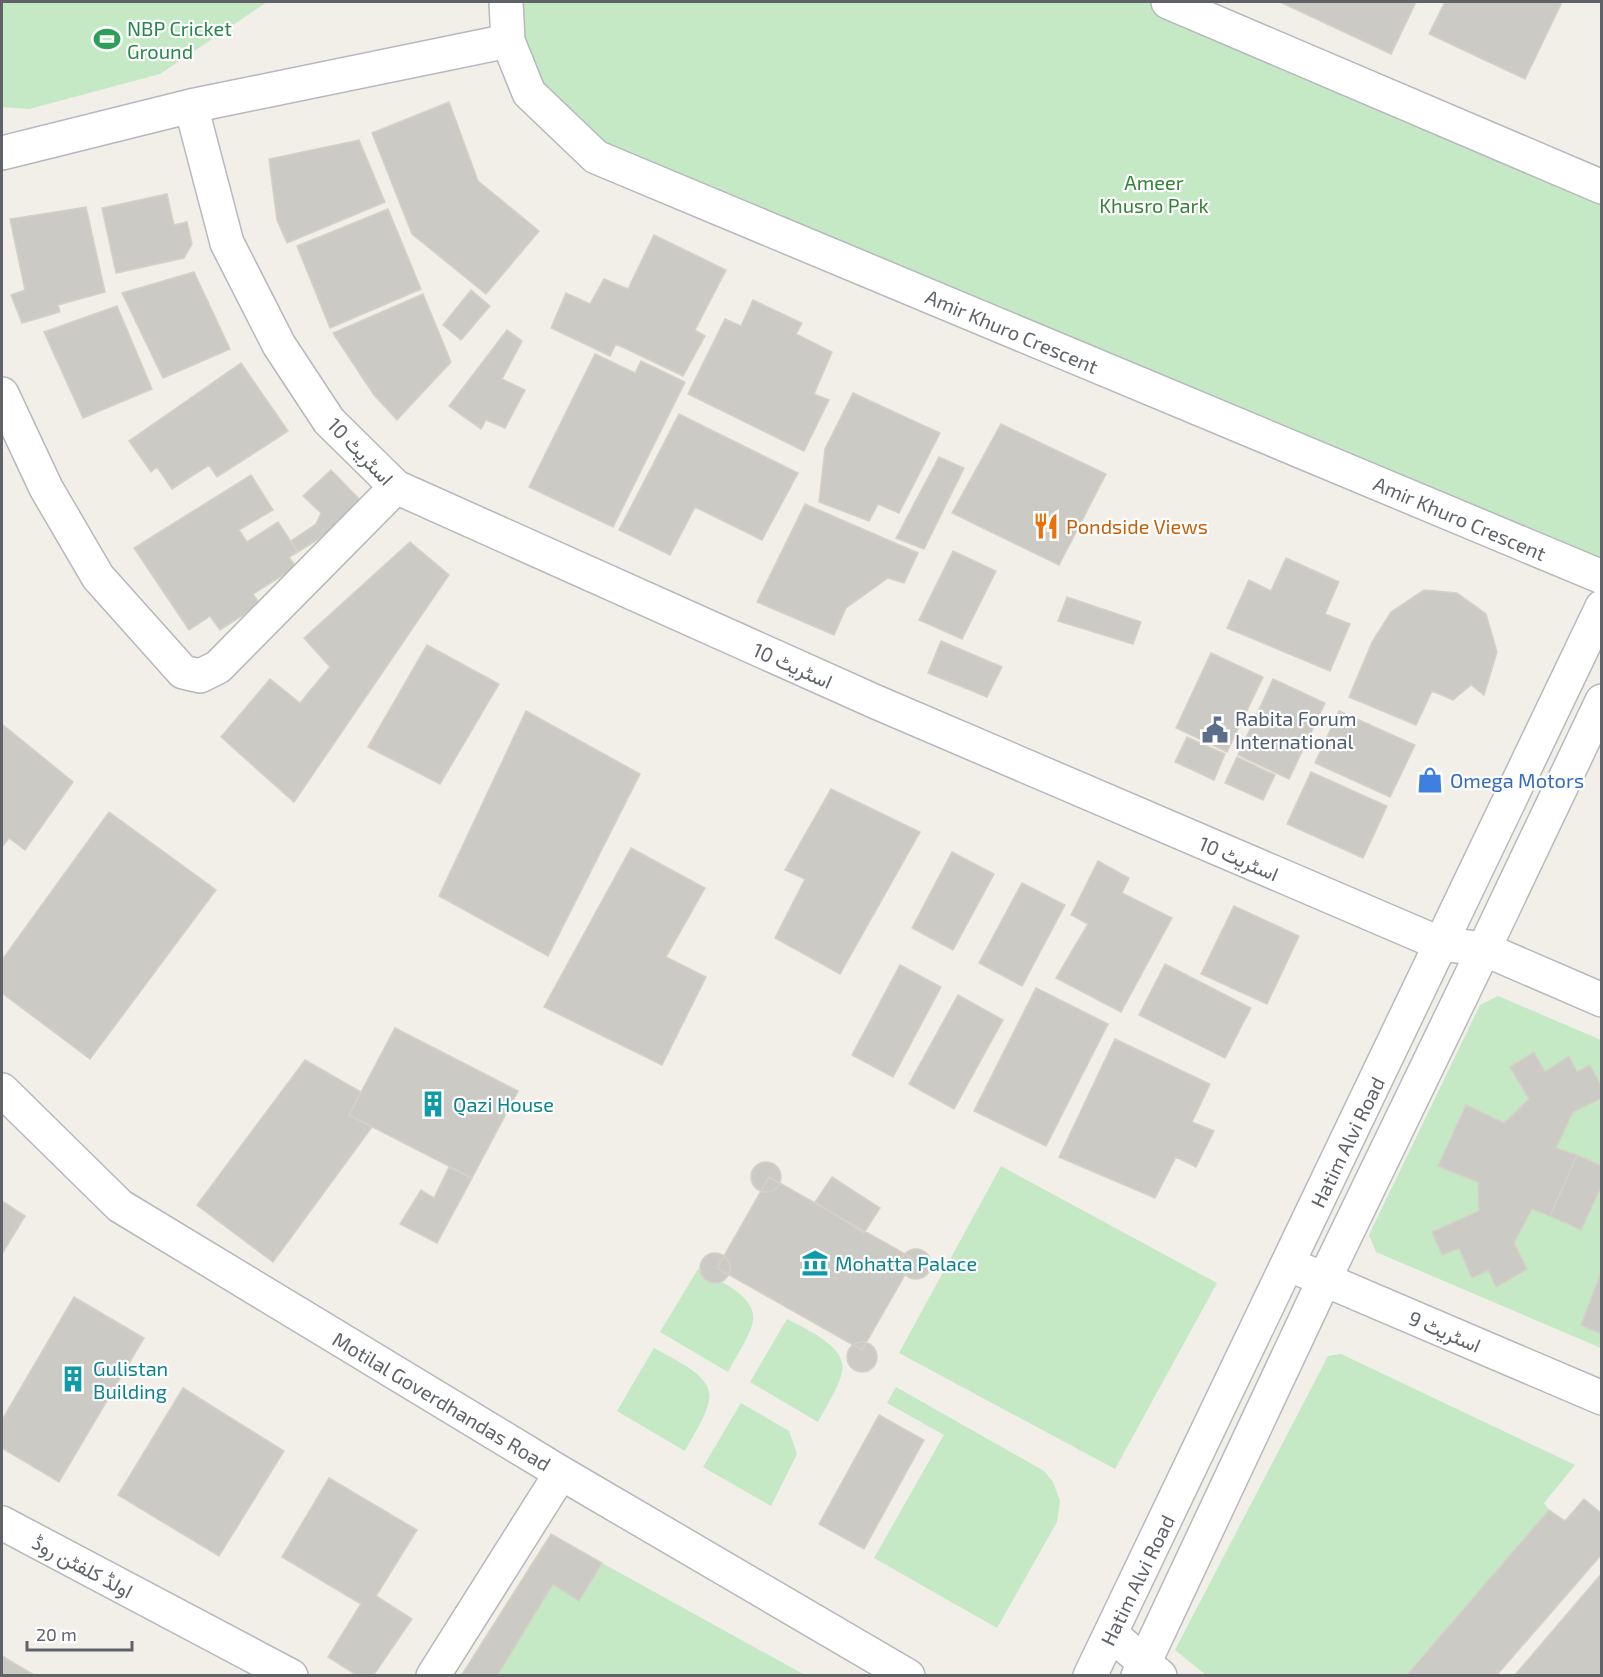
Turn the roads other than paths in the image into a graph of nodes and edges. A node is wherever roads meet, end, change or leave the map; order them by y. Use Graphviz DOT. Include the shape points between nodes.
graph roads {
  1 [pos="506,2"];
  2 [pos="1168,2"];
  3 [pos="508,41"];
  4 [pos="191,106"];
  5 [pos="2,153"];
  6 [pos="1602,186"];
  7 [pos="2,394"];
  8 [pos="396,487"];
  9 [pos="1602,577"];
  10 [pos="1602,607"];
  11 [pos="1602,701"];
  12 [pos="1441,944"];
  13 [pos="1484,949"];
  14 [pos="1602,1000"];
  15 [pos="2,1090"];
  16 [pos="1288,1264"];
  17 [pos="1324,1280"];
  18 [pos="1602,1398"];
  19 [pos="561,1473"];
  20 [pos="2,1523"];
  21 [pos="1111,1634"];
  22 [pos="1148,1671"];
  23 [pos="287,1674"];
  24 [pos="433,1676"];
  25 [pos="908,1676"];
  26 [pos="1090,1676"];
  1 -- 3 [label="street, Amir Khuro Crescent"];
  2 -- 6 [label="street"];
  3 -- 4 [label="street"];
  3 -- 9 [label="street, Amir Khuro Crescent" via="529,93 596,157"];
  4 -- 5 [label="street"];
  4 -- 8 [label="street, اسٹریٹ 10" via="227,243 279,345 329,421"];
  7 -- 8 [label="street" via="46,488 98,577 183,672 200,676 218,667"];
  8 -- 12 [label="street, اسٹریٹ 10" via="876,702"];
  10 -- 12 [label="street, Hatim Alvi Road"];
  11 -- 13 [label="street, Hatim Alvi Road"];
  12 -- 13 [label="street, اسٹریٹ 10"];
  12 -- 16 [label="street, Hatim Alvi Road"];
  13 -- 14 [label="street, اسٹریٹ 10"];
  13 -- 17 [label="street, Hatim Alvi Road"];
  15 -- 19 [label="street, Motilal Goverdhandas Road" via="120,1206"];
  16 -- 17 [label="street, اسٹریٹ 9"];
  16 -- 21 [label="street, Hatim Alvi Road"];
  17 -- 18 [label="street, اسٹریٹ 9"];
  17 -- 22 [label="street, Hatim Alvi Road"];
  19 -- 24 [label="street"];
  19 -- 25 [label="street, Motilal Goverdhandas Road"];
  20 -- 23 [label="street, اولڈ کلفٹن روڈ"];
  21 -- 22 [label="street"];
  21 -- 26 [label="street, Hatim Alvi Road"];
}
